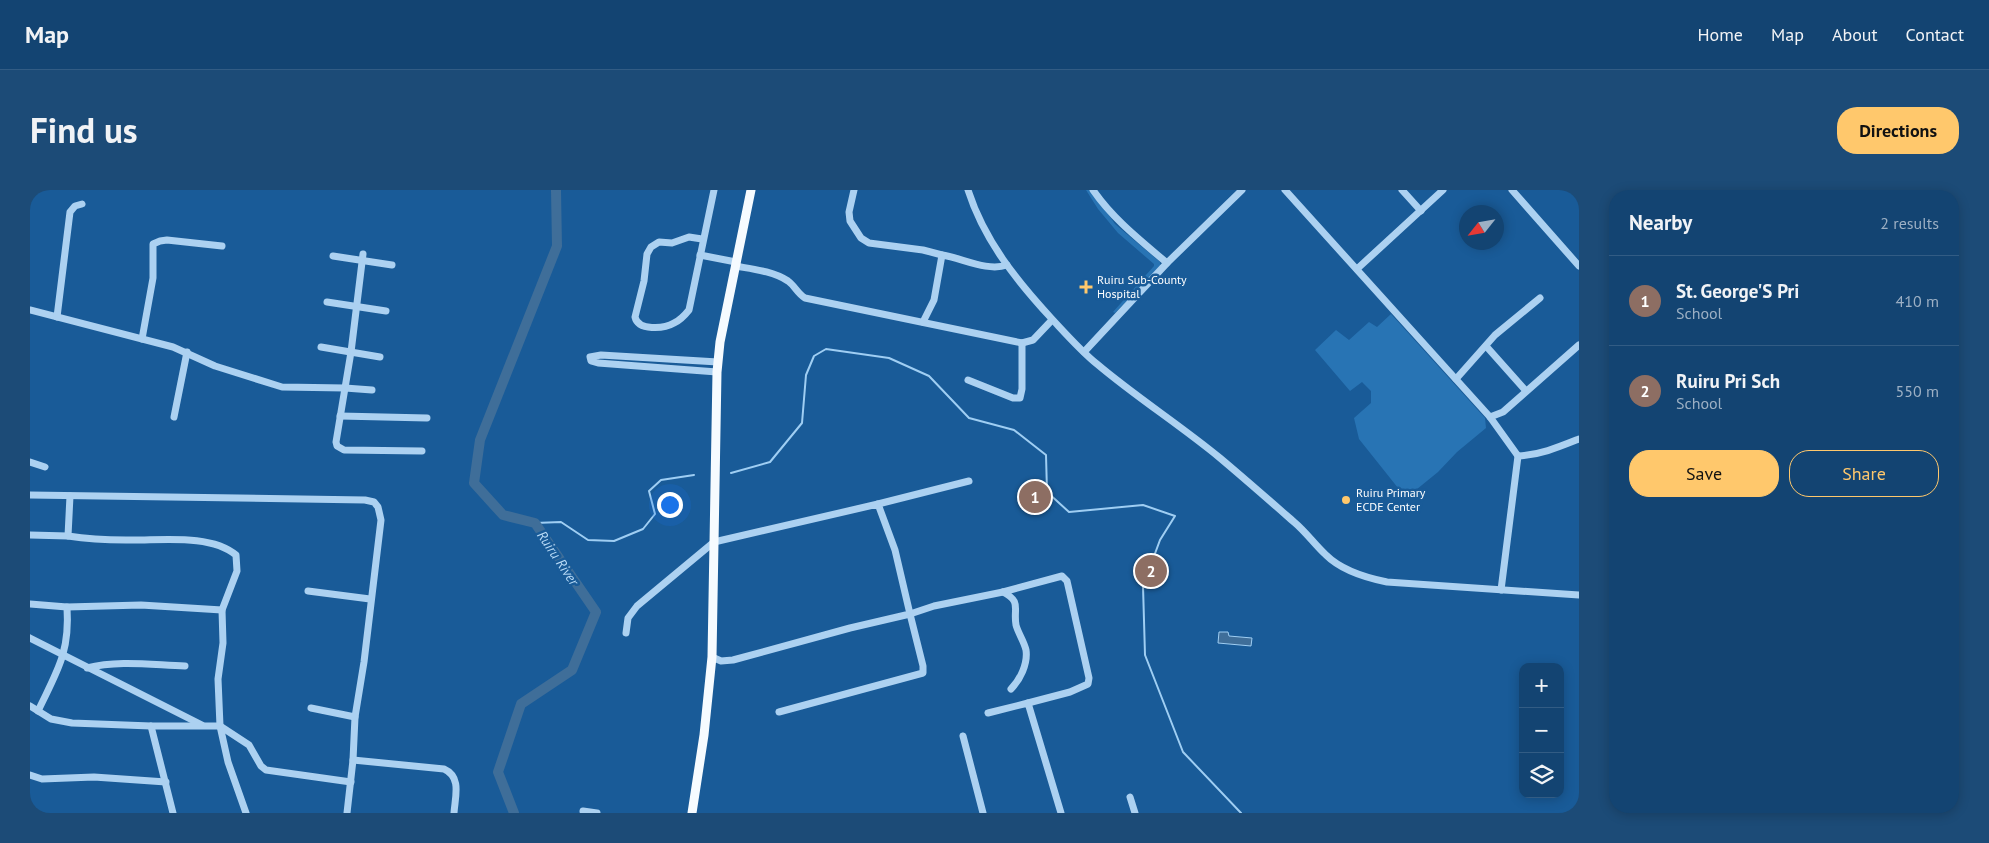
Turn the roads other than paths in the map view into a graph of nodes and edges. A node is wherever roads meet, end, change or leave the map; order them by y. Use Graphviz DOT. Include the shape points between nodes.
graph roads {
  1 [pos="714,190"];
  2 [pos="751,190"];
  3 [pos="854,190"];
  4 [pos="968,190"];
  5 [pos="1093,190"];
  6 [pos="1242,190"];
  7 [pos="1285,190"];
  8 [pos="1402,190"];
  9 [pos="1443,190"];
  10 [pos="1512,190"];
  11 [pos="82,204"];
  12 [pos="1421,211"];
  13 [pos="702,239"];
  14 [pos="222,246"];
  15 [pos="700,255"];
  16 [pos="942,255"];
  17 [pos="333,256"];
  18 [pos="363,257"];
  19 [pos="1167,263"];
  20 [pos="735,264"];
  21 [pos="392,265"];
  22 [pos="1007,265"];
  23 [pos="1579,266"];
  24 [pos="1357,269"];
  25 [pos="1540,298"];
  26 [pos="327,302"];
  27 [pos="357,306"];
  28 [pos="30,310"];
  29 [pos="386,311"];
  30 [pos="57,317"];
  31 [pos="1052,320"];
  32 [pos="922,322"];
  33 [pos="142,339"];
  34 [pos="1022,343"];
  35 [pos="1579,345"];
  36 [pos="1486,346"];
  37 [pos="321,347"];
  38 [pos="187,352"];
  39 [pos="351,352"];
  40 [pos="1084,352"];
  41 [pos="380,357"];
  42 [pos="685,360"];
  43 [pos="718,362"];
  44 [pos="685,369"];
  45 [pos="717,372"];
  46 [pos="1456,379"];
  47 [pos="968,380"];
  48 [pos="345,388"];
  49 [pos="372,390"];
  50 [pos="1526,391"];
  51 [pos="340,416"];
  52 [pos="174,417"];
  53 [pos="1490,417"];
  54 [pos="426,418"];
  55 [pos="1579,440"];
  56 [pos="422,451"];
  57 [pos="1518,456"];
  58 [pos="30,462"];
  59 [pos="45,467"];
  60 [pos="969,482"];
  61 [pos="30,495"];
  62 [pos="70,496"];
  63 [pos="878,504"];
  64 [pos="30,535"];
  65 [pos="68,536"];
  66 [pos="714,542"];
  67 [pos="1501,590"];
  68 [pos="308,591"];
  69 [pos="1003,592"];
  70 [pos="1579,595"];
  71 [pos="370,599"];
  72 [pos="30,604"];
  73 [pos="67,607"];
  74 [pos="222,610"];
  75 [pos="910,614"];
  76 [pos="626,633"];
  77 [pos="30,638"];
  78 [pos="64,656"];
  79 [pos="712,658"];
  80 [pos="185,666"];
  81 [pos="86,668"];
  82 [pos="1010,689"];
  83 [pos="1028,703"];
  84 [pos="30,706"];
  85 [pos="311,708"];
  86 [pos="38,711"];
  87 [pos="779,712"];
  88 [pos="988,713"];
  89 [pos="355,717"];
  90 [pos="151,726"];
  91 [pos="205,726"];
  92 [pos="220,726"];
  93 [pos="963,736"];
  94 [pos="353,760"];
  95 [pos="30,775"];
  96 [pos="166,782"];
  97 [pos="351,782"];
  98 [pos="1130,797"];
  99 [pos="583,811"];
  100 [pos="173,813"];
  101 [pos="246,813"];
  102 [pos="347,813"];
  103 [pos="454,813"];
  104 [pos="597,813"];
  105 [pos="692,813"];
  106 [pos="983,813"];
  107 [pos="1061,813"];
  108 [pos="1135,813"];
  1 -- 13 [label="street"];
  2 -- 20 [label="main road"];
  3 -- 16 [label="street" via="850,221 861,238 869,243"];
  4 -- 22 [label="street" via="985,232"];
  5 -- 19 [label="street" via="1124,227"];
  6 -- 19 [label="street"];
  7 -- 24 [label="street"];
  8 -- 12 [label="street"];
  9 -- 12 [label="street"];
  10 -- 23 [label="street"];
  11 -- 30 [label="street" via="70,212"];
  12 -- 24 [label="street"];
  13 -- 15 [label="street"];
  13 -- 15 [label="street" via="689,237 672,244 659,242 650,246 636,321 644,326 663,327 685,316 692,302"];
  14 -- 33 [label="street" via="166,240 153,244 153,278"];
  15 -- 20 [label="street"];
  16 -- 22 [label="street" via="996,268"];
  16 -- 32 [label="street" via="934,300"];
  17 -- 18 [label="street"];
  18 -- 21 [label="street"];
  18 -- 27 [label="street"];
  19 -- 40 [label="street"];
  20 -- 32 [label="street" via="780,277 805,298"];
  20 -- 43 [label="main road"];
  22 -- 31 [label="street"];
  24 -- 46 [label="street"];
  25 -- 36 [label="street"];
  26 -- 27 [label="street"];
  27 -- 29 [label="street"];
  27 -- 39 [label="street"];
  28 -- 30 [label="street"];
  30 -- 33 [label="street"];
  31 -- 34 [label="street" via="1033,340"];
  31 -- 40 [label="street"];
  32 -- 34 [label="street"];
  33 -- 38 [label="street"];
  34 -- 47 [label="street" via="1020,398"];
  35 -- 50 [label="street"];
  36 -- 46 [label="street"];
  36 -- 50 [label="street"];
  37 -- 39 [label="street"];
  38 -- 48 [label="street" via="215,366 282,387"];
  38 -- 52 [label="street"];
  39 -- 41 [label="street"];
  39 -- 48 [label="street"];
  40 -- 67 [label="street" via="1218,457 1297,524 1334,562 1370,578 1388,582"];
  42 -- 43 [label="street"];
  42 -- 44 [label="street"];
  42 -- 44 [label="street" via="590,357 593,362"];
  43 -- 45 [label="main road"];
  44 -- 45 [label="street"];
  45 -- 66 [label="main road"];
  46 -- 53 [label="street"];
  48 -- 49 [label="street"];
  48 -- 51 [label="street"];
  50 -- 53 [label="street" via="1502,412"];
  51 -- 54 [label="street"];
  51 -- 56 [label="street" via="336,442 339,449"];
  53 -- 57 [label="street"];
  55 -- 57 [label="street" via="1532,455"];
  57 -- 67 [label="street"];
  58 -- 59 [label="street"];
  60 -- 63 [label="street"];
  61 -- 62 [label="street"];
  62 -- 65 [label="street"];
  62 -- 71 [label="street" via="374,502 381,520"];
  63 -- 66 [label="street"];
  63 -- 75 [label="street" via="895,550"];
  64 -- 65 [label="street"];
  65 -- 74 [label="street" via="196,541 230,550 238,561"];
  66 -- 76 [label="street" via="637,606 628,618"];
  66 -- 79 [label="main road"];
  67 -- 70 [label="street"];
  68 -- 71 [label="street"];
  69 -- 75 [label="street"];
  69 -- 82 [label="street" via="1014,598 1016,625 1026,652 1018,682"];
  69 -- 83 [label="street" via="1062,576 1067,581 1090,678 1084,687"];
  71 -- 89 [label="street"];
  72 -- 73 [label="street"];
  73 -- 74 [label="street" via="141,605"];
  73 -- 78 [label="street"];
  74 -- 92 [label="street" via="223,643 218,679"];
  75 -- 79 [label="street" via="734,660"];
  75 -- 87 [label="street" via="923,674"];
  77 -- 78 [label="street"];
  78 -- 81 [label="street"];
  78 -- 86 [label="street"];
  79 -- 105 [label="main road"];
  80 -- 81 [label="street" via="99,664"];
  81 -- 91 [label="street"];
  83 -- 88 [label="street"];
  83 -- 107 [label="street"];
  84 -- 86 [label="street"];
  85 -- 89 [label="street"];
  86 -- 90 [label="street" via="51,719 72,723"];
  89 -- 94 [label="street"];
  90 -- 91 [label="street"];
  90 -- 96 [label="street"];
  91 -- 92 [label="street"];
  92 -- 97 [label="street" via="249,745 266,770"];
  92 -- 101 [label="street" via="228,762"];
  93 -- 106 [label="street"];
  94 -- 97 [label="street"];
  94 -- 103 [label="street" via="451,772 457,784"];
  95 -- 96 [label="street" via="42,779 94,777"];
  96 -- 100 [label="street"];
  97 -- 102 [label="street"];
  98 -- 108 [label="street"];
  99 -- 104 [label="street"];
}
